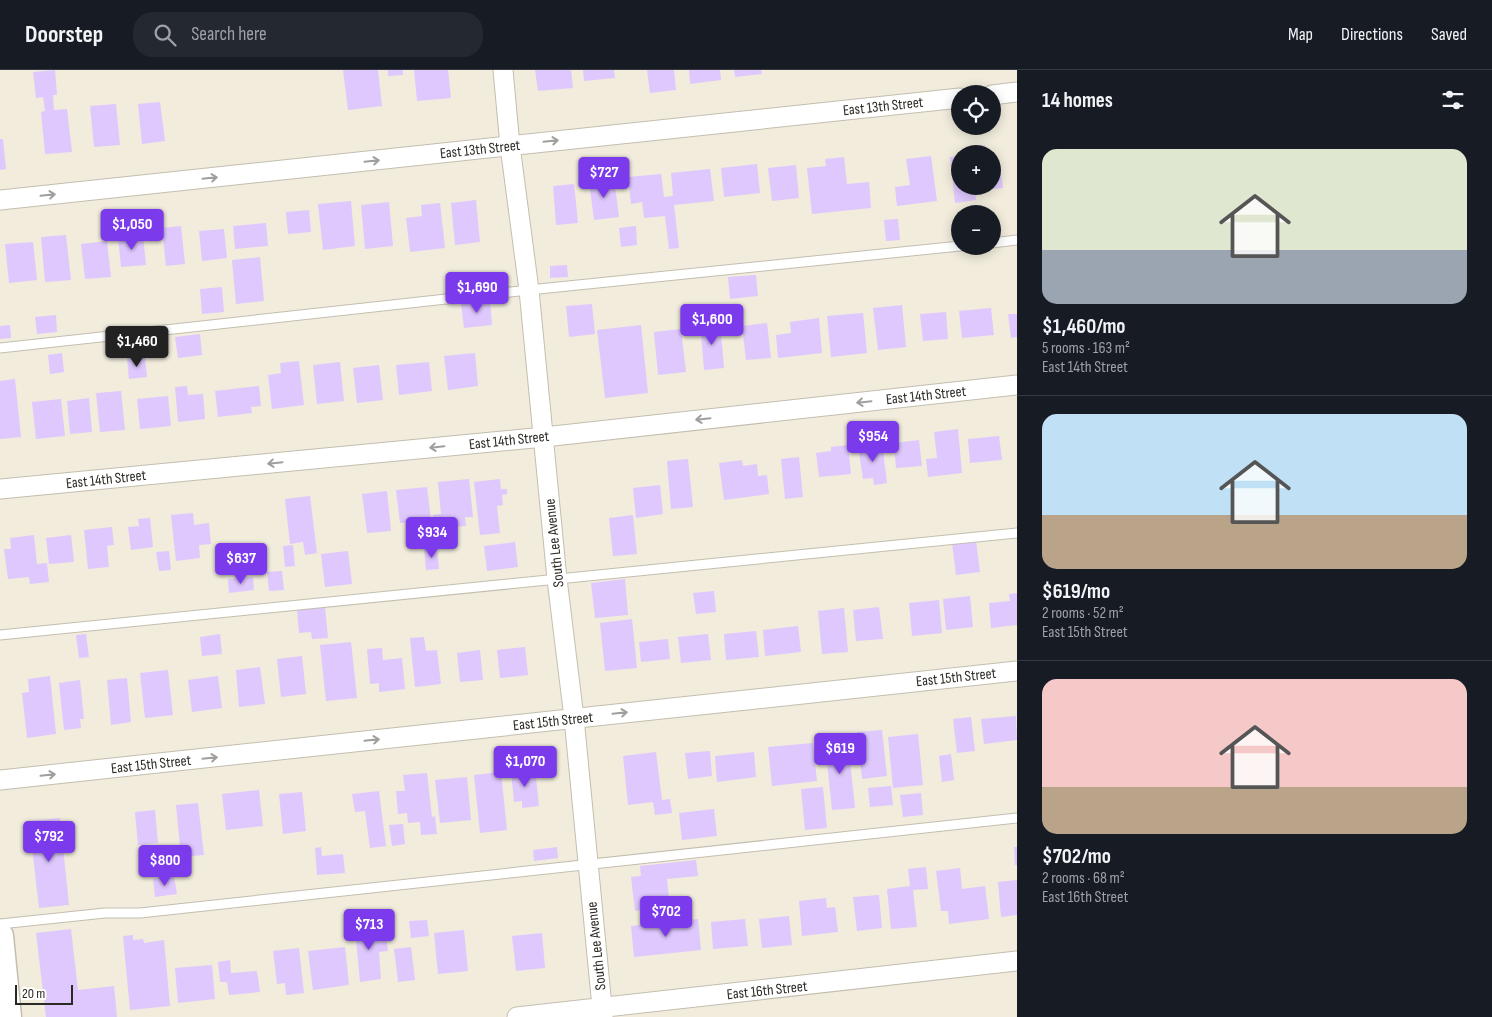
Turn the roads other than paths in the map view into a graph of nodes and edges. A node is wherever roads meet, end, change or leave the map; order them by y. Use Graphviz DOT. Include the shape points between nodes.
graph roads {
  1 [pos="503,70"];
  2 [pos="1017,92"];
  3 [pos="1001,94"];
  4 [pos="951,99"];
  5 [pos="510,146"];
  6 [pos="0,200"];
  7 [pos="1017,240"];
  8 [pos="1001,242"];
  9 [pos="951,247"];
  10 [pos="529,290"];
  11 [pos="0,348"];
  12 [pos="1017,385"];
  13 [pos="544,437"];
  14 [pos="0,489"];
  15 [pos="1017,533"];
  16 [pos="557,579"];
  17 [pos="0,635"];
  18 [pos="1017,671"];
  19 [pos="574,718"];
  20 [pos="0,780"];
  21 [pos="1017,818"];
  22 [pos="588,864"];
  23 [pos="0,924"];
  24 [pos="0,936"];
  25 [pos="1017,961"];
  26 [pos="603,1013"];
  27 [pos="8,1017"];
  28 [pos="517,1017"];
  1 -- 5 [label="street, South Lee Avenue"];
  2 -- 3 [label="street"];
  5 -- 4 [label="street, East 13th Street, one-way"];
  6 -- 5 [label="street, East 13th Street, one-way"];
  5 -- 10 [label="street, South Lee Avenue"];
  7 -- 8 [label="lane"];
  9 -- 10 [label="lane"];
  10 -- 11 [label="lane"];
  10 -- 13 [label="street, South Lee Avenue"];
  12 -- 13 [label="street, East 14th Street, one-way"];
  13 -- 14 [label="street, East 14th Street, one-way"];
  13 -- 16 [label="street, South Lee Avenue"];
  15 -- 16 [label="lane"];
  16 -- 17 [label="lane"];
  16 -- 19 [label="street, South Lee Avenue"];
  19 -- 18 [label="street, East 15th Street, one-way"];
  20 -- 19 [label="street, East 15th Street, one-way"];
  19 -- 22 [label="street, South Lee Avenue"];
  21 -- 22 [label="lane"];
  22 -- 23 [label="lane" via="140,913 105,913"];
  22 -- 26 [label="street, South Lee Avenue"];
  24 -- 27 [label="street"];
  25 -- 26 [label="street, East 16th Street"];
  26 -- 28 [label="street, East 16th Street"];
}
